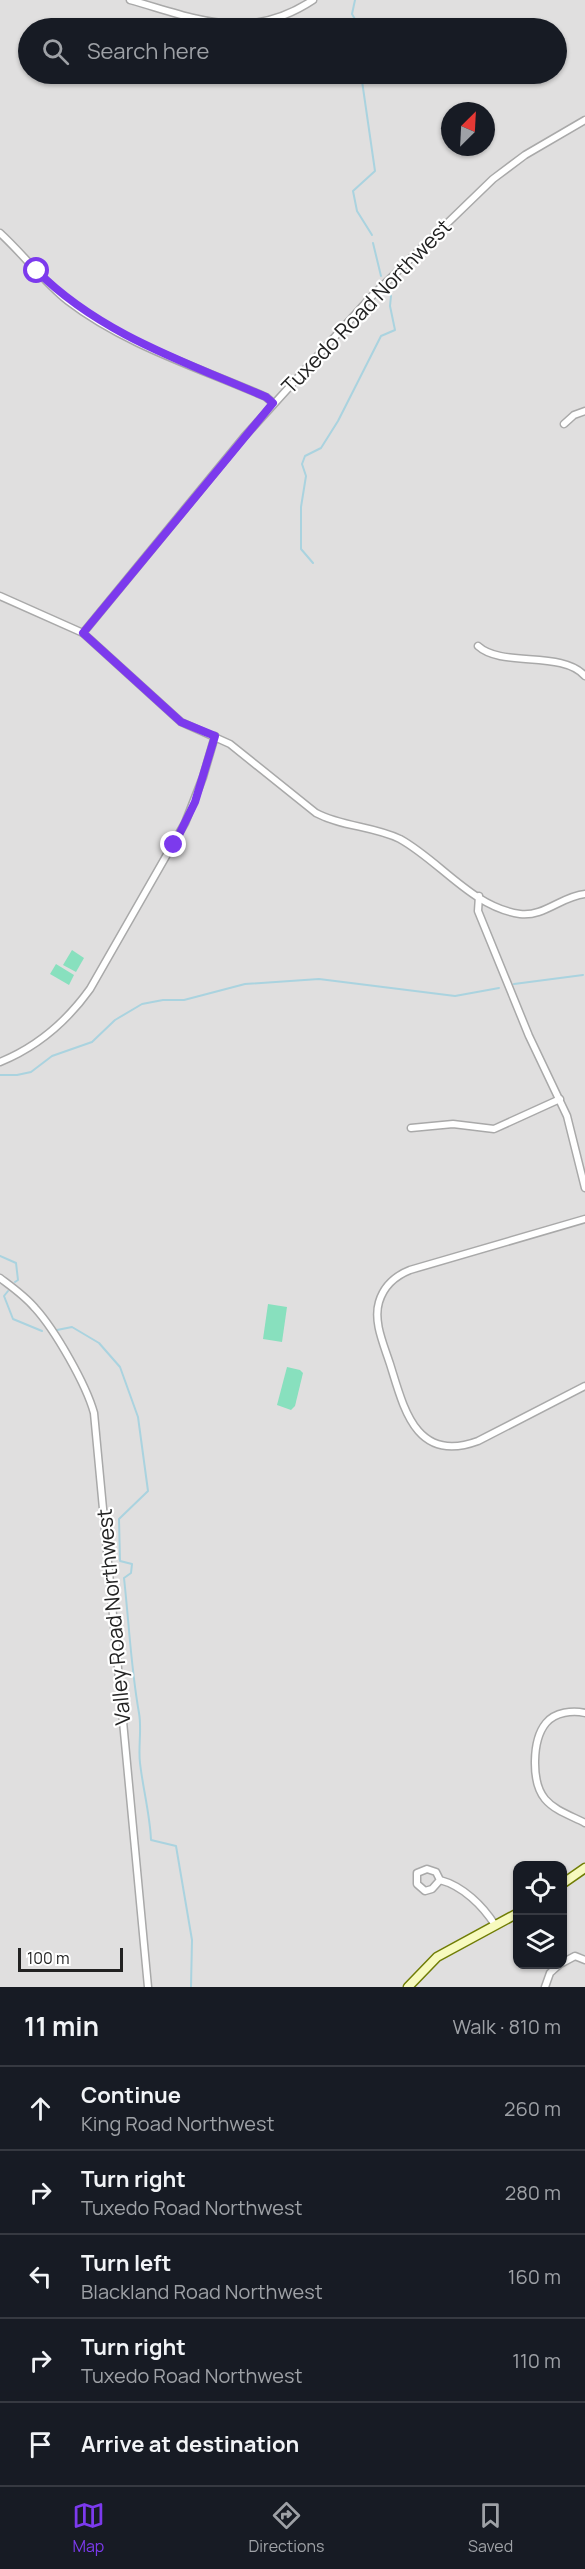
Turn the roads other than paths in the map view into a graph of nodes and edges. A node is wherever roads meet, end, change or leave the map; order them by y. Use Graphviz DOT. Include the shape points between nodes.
graph roads {
  1 [pos="130,0"];
  2 [pos="312,0"];
  3 [pos="194,18"];
  4 [pos="277,18"];
  5 [pos="585,120"];
  6 [pos="0,233"];
  7 [pos="273,403"];
  8 [pos="585,411"];
  9 [pos="564,424"];
  10 [pos="0,596"];
  11 [pos="83,633"];
  12 [pos="478,646"];
  13 [pos="585,676"];
  14 [pos="215,736"];
  15 [pos="585,894"];
  16 [pos="478,896"];
  17 [pos="0,1062"];
  18 [pos="560,1100"];
  19 [pos="411,1128"];
  20 [pos="585,1188"];
  21 [pos="585,1220"];
  22 [pos="0,1278"];
  23 [pos="585,1386"];
  24 [pos="585,1713"];
  25 [pos="585,1823"];
  26 [pos="585,1868"];
  27 [pos="440,1880"];
  28 [pos="567,1881"];
  29 [pos="514,1915"];
  30 [pos="495,1925"];
  31 [pos="585,1960"];
  32 [pos="567,1961"];
  33 [pos="555,1969"];
  34 [pos="148,1987"];
  35 [pos="408,1987"];
  36 [pos="545,1987"];
  1 -- 3 [label="street"];
  2 -- 4 [label="street"];
  5 -- 7 [label="street, Tuxedo Road Northwest" via="493,179 370,298"];
  6 -- 7 [label="street" via="61,295 85,313 130,338"];
  7 -- 11 [label="street, Tuxedo Road Northwest"];
  8 -- 9 [label="street"];
  10 -- 11 [label="street"];
  11 -- 14 [label="street" via="181,722"];
  12 -- 13 [label="street" via="491,652 568,665"];
  14 -- 16 [label="street" via="316,813 399,839"];
  14 -- 17 [label="street" via="185,823 90,988 53,1030"];
  15 -- 16 [label="street" via="522,914"];
  16 -- 18 [label="street" via="483,922 529,1036"];
  18 -- 19 [label="street" via="494,1129 453,1124"];
  18 -- 20 [label="street"];
  21 -- 23 [label="street" via="410,1270 390,1282 377,1310 407,1416 417,1431 440,1445 458,1447 478,1442"];
  22 -- 34 [label="street, Valley Road Northwest" via="44,1318 85,1388 94,1413"];
  24 -- 25 [label="street" via="566,1712 546,1723 539,1737 536,1765 537,1782 545,1799"];
  26 -- 28 [label="street"];
  27 -- 30 [label="street" via="483,1907"];
  29 -- 30 [label="street"];
  30 -- 35 [label="street" via="437,1957"];
  31 -- 32 [label="street" via="575,1956"];
  33 -- 36 [label="street"];
}
